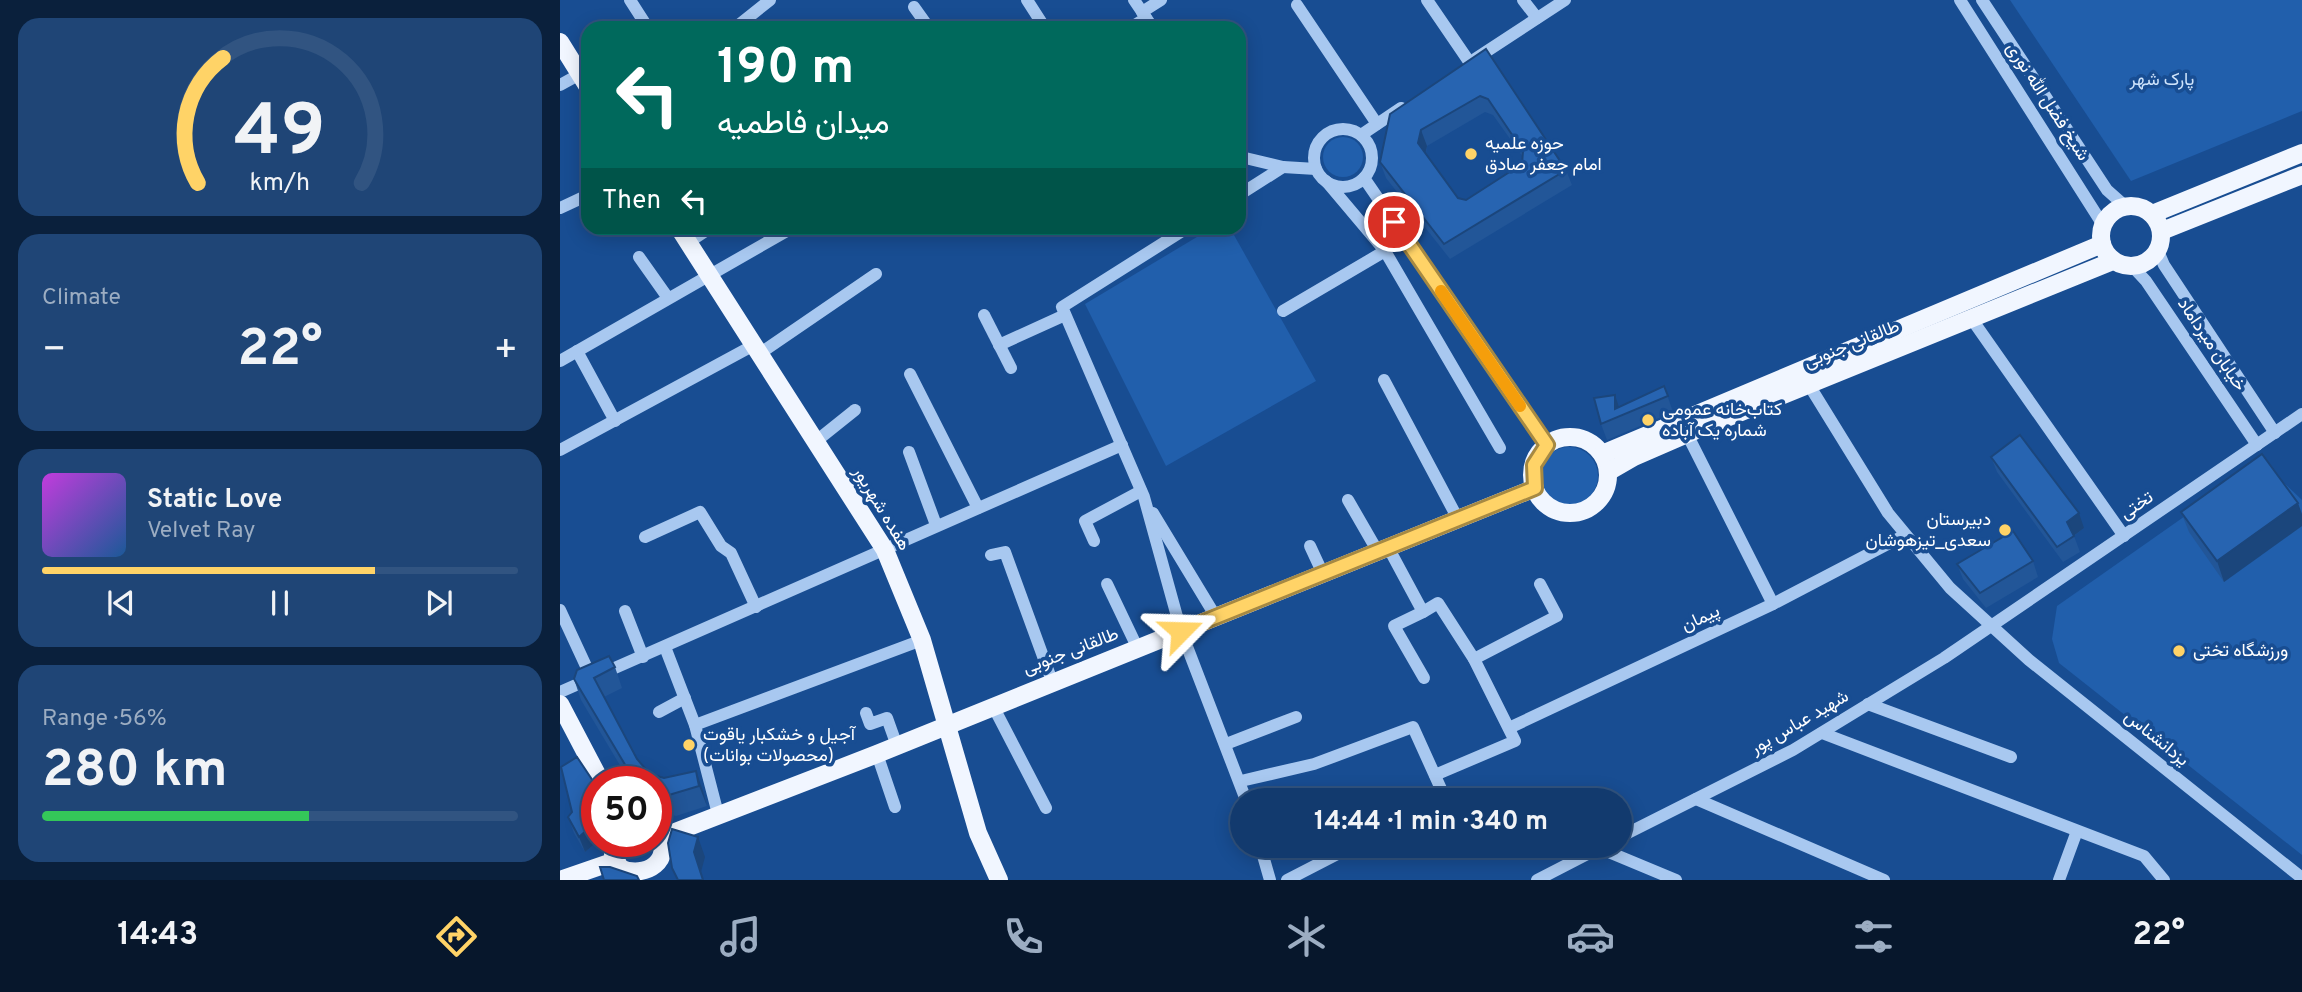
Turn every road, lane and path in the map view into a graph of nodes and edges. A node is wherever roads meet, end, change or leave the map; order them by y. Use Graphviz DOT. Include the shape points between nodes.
graph roads {
  1 [pos="631,0"];
  2 [pos="770,0"];
  3 [pos="1027,0"];
  4 [pos="1134,0"];
  5 [pos="1161,0"];
  6 [pos="1427,0"];
  7 [pos="1523,0"];
  8 [pos="1565,0"];
  9 [pos="1960,0"];
  10 [pos="1982,0"];
  11 [pos="1297,5"];
  12 [pos="914,7"];
  13 [pos="1537,18"];
  14 [pos="1147,19"];
  15 [pos="644,21"];
  16 [pos="744,21"];
  17 [pos="924,21"];
  18 [pos="1040,21"];
  19 [pos="560,42"];
  20 [pos="1470,63"];
  21 [pos="1458,70"];
  22 [pos="581,75"];
  23 [pos="581,81"];
  24 [pos="560,85"];
  25 [pos="1412,101"];
  26 [pos="1377,124"];
  27 [pos="1361,135"];
  28 [pos="2302,153"];
  29 [pos="1246,158"];
  30 [pos="1283,167"];
  31 [pos="1316,169"];
  32 [pos="2302,175"];
  33 [pos="1364,178"];
  34 [pos="1326,181"];
  35 [pos="2222,184"];
  36 [pos="1246,191"];
  37 [pos="581,198"];
  38 [pos="2230,204"];
  39 [pos="2125,206"];
  40 [pos="560,208"];
  41 [pos="2152,214"];
  42 [pos="2103,225"];
  43 [pos="2162,231"];
  44 [pos="684,235"];
  45 [pos="780,235"];
  46 [pos="1175,235"];
  47 [pos="2102,244"];
  48 [pos="1385,251"];
  49 [pos="2158,251"];
  50 [pos="639,257"];
  51 [pos="2113,261"];
  52 [pos="2133,267"];
  53 [pos="876,274"];
  54 [pos="710,275"];
  55 [pos="668,298"];
  56 [pos="1283,311"];
  57 [pos="984,315"];
  58 [pos="1065,315"];
  59 [pos="1971,318"];
  60 [pos="2205,327"];
  61 [pos="2185,338"];
  62 [pos="999,345"];
  63 [pos="757,349"];
  64 [pos="577,351"];
  65 [pos="560,361"];
  66 [pos="1011,368"];
  67 [pos="910,374"];
  68 [pos="1384,380"];
  69 [pos="1809,385"];
  70 [pos="855,410"];
  71 [pos="2302,414"];
  72 [pos="615,421"];
  73 [pos="2275,433"];
  74 [pos="1687,434"];
  75 [pos="816,442"];
  76 [pos="2257,444"];
  77 [pos="1122,445"];
  78 [pos="1547,445"];
  79 [pos="1500,448"];
  80 [pos="560,450"];
  81 [pos="909,452"];
  82 [pos="1602,454"];
  83 [pos="1608,472"];
  84 [pos="1535,488"];
  85 [pos="1143,494"];
  86 [pos="1348,499"];
  87 [pos="978,508"];
  88 [pos="1458,519"];
  89 [pos="936,525"];
  90 [pos="1905,535"];
  91 [pos="2123,536"];
  92 [pos="645,537"];
  93 [pos="1094,541"];
  94 [pos="1310,546"];
  95 [pos="1383,549"];
  96 [pos="885,550"];
  97 [pos="991,555"];
  98 [pos="1323,574"];
  99 [pos="1107,584"];
  100 [pos="1540,584"];
  101 [pos="1773,604"];
  102 [pos="756,607"];
  103 [pos="560,610"];
  104 [pos="625,611"];
  105 [pos="1423,611"];
  106 [pos="1216,617"];
  107 [pos="1989,626"];
  108 [pos="1181,631"];
  109 [pos="922,640"];
  110 [pos="665,647"];
  111 [pos="1138,649"];
  112 [pos="643,657"];
  113 [pos="1474,659"];
  114 [pos="1424,678"];
  115 [pos="592,679"];
  116 [pos="1052,681"];
  117 [pos="560,692"];
  118 [pos="685,698"];
  119 [pos="1868,704"];
  120 [pos="560,705"];
  121 [pos="993,706"];
  122 [pos="659,712"];
  123 [pos="866,713"];
  124 [pos="1296,716"];
  125 [pos="695,725"];
  126 [pos="945,726"];
  127 [pos="1509,728"];
  128 [pos="1822,733"];
  129 [pos="1226,744"];
  130 [pos="897,746"];
  131 [pos="877,754"];
  132 [pos="2011,757"];
  133 [pos="592,766"];
  134 [pos="1435,775"];
  135 [pos="1241,781"];
  136 [pos="1243,788"];
  137 [pos="1441,788"];
  138 [pos="1696,799"];
  139 [pos="895,807"];
  140 [pos="1045,808"];
  141 [pos="718,814"];
  142 [pos="672,831"];
  143 [pos="1632,831"];
  144 [pos="2077,831"];
  145 [pos="615,857"];
  146 [pos="662,857"];
  147 [pos="1264,858"];
  148 [pos="1330,858"];
  149 [pos="1580,858"];
  150 [pos="1626,858"];
  151 [pos="615,861"];
  152 [pos="651,876"];
  153 [pos="2302,878"];
  154 [pos="560,880"];
  155 [pos="999,880"];
  156 [pos="1270,880"];
  157 [pos="1287,880"];
  158 [pos="1537,880"];
  159 [pos="1675,880"];
  160 [pos="1884,880"];
  161 [pos="2059,880"];
  162 [pos="2164,880"];
  1 -- 15 [label="street"];
  2 -- 16 [label="street"];
  3 -- 18 [label="street"];
  4 -- 14 [label="street"];
  5 -- 14 [label="street"];
  6 -- 20 [label="street"];
  7 -- 13 [label="street"];
  8 -- 13 [label="street"];
  9 -- 42 [label="street, شیخ فضل الله نوری"];
  10 -- 39 [label="street, شیخ فضل الله نوری" via="2108,190"];
  11 -- 26 [label="street"];
  12 -- 17 [label="street"];
  13 -- 20 [label="street"];
  19 -- 22 [label="main road"];
  20 -- 21 [label="street"];
  23 -- 24 [label="street"];
  25 -- 26 [label="street"];
  26 -- 27 [label="street"];
  27 -- 31 [label="street" via="1343,129 1325,135 1315,150"];
  27 -- 33 [label="street" via="1372,160"];
  28 -- 35 [label="main road"];
  29 -- 30 [label="street"];
  30 -- 31 [label="street"];
  30 -- 36 [label="street"];
  31 -- 34 [label="street"];
  32 -- 38 [label="main road"];
  33 -- 34 [label="street" via="1350,186"];
  33 -- 78 [label="street"];
  34 -- 48 [label="street"];
  35 -- 38 [label="main road"];
  35 -- 41 [label="main road"];
  37 -- 40 [label="street"];
  38 -- 43 [label="main road"];
  39 -- 41 [label="main road"];
  39 -- 42 [label="main road"];
  41 -- 43 [label="main road"];
  42 -- 47 [label="main road"];
  43 -- 49 [label="main road"];
  44 -- 54 [label="main road, هفده شهریور"];
  45 -- 54 [label="street"];
  46 -- 58 [label="street" via="1062,307"];
  47 -- 51 [label="main road"];
  47 -- 82 [label="main road, طالقانی جنوبی"];
  48 -- 56 [label="street"];
  48 -- 79 [label="street"];
  49 -- 52 [label="main road" via="2152,259"];
  49 -- 60 [label="street, خیابان میرداماد"];
  50 -- 55 [label="street"];
  51 -- 52 [label="main road"];
  51 -- 59 [label="main road, طالقانی جنوبی"];
  52 -- 61 [label="street, خیابان میرداماد"];
  53 -- 63 [label="street"];
  54 -- 55 [label="street"];
  54 -- 63 [label="main road, هفده شهریور"];
  55 -- 64 [label="street"];
  57 -- 62 [label="street"];
  58 -- 62 [label="street"];
  58 -- 77 [label="street"];
  59 -- 69 [label="main road, طالقانی جنوبی"];
  59 -- 91 [label="street"];
  60 -- 61 [label="street"];
  60 -- 73 [label="street, خیابان میرداماد"];
  61 -- 76 [label="street, خیابان میرداماد"];
  62 -- 66 [label="street"];
  63 -- 72 [label="street"];
  63 -- 75 [label="main road, هفده شهریور"];
  64 -- 65 [label="street"];
  64 -- 72 [label="street"];
  67 -- 87 [label="street"];
  68 -- 88 [label="street"];
  69 -- 74 [label="main road, طالقانی جنوبی"];
  69 -- 90 [label="street, یزدانشناس"];
  70 -- 75 [label="street"];
  71 -- 73 [label="street, تختی"];
  72 -- 80 [label="street"];
  73 -- 76 [label="street, تختی"];
  74 -- 83 [label="main road, طالقانی جنوبی"];
  74 -- 101 [label="street"];
  75 -- 96 [label="main road, هفده شهریور"];
  76 -- 91 [label="street, تختی"];
  77 -- 85 [label="street"];
  77 -- 87 [label="street"];
  78 -- 82 [label="main road" via="1558,439 1582,439"];
  78 -- 84 [label="main road" via="1534,465"];
  81 -- 89 [label="street"];
  82 -- 83 [label="main road"];
  83 -- 84 [label="main road" via="1595,504 1572,513 1550,506"];
  84 -- 88 [label="main road, طالقانی جنوبی"];
  85 -- 93 [label="street" via="1084,521"];
  85 -- 106 [label="street"];
  85 -- 108 [label="street"];
  86 -- 95 [label="street"];
  87 -- 89 [label="street"];
  88 -- 95 [label="main road, طالقانی جنوبی"];
  89 -- 96 [label="street"];
  90 -- 101 [label="street, پیمان"];
  90 -- 107 [label="street, یزدانشناس"];
  91 -- 107 [label="street, تختی"];
  92 -- 102 [label="street" via="700,512 720,546 731,553"];
  94 -- 98 [label="street"];
  95 -- 98 [label="main road, طالقانی جنوبی"];
  95 -- 105 [label="street"];
  96 -- 102 [label="street"];
  96 -- 109 [label="main road, هفده شهریور"];
  97 -- 116 [label="street" via="1005,552"];
  98 -- 106 [label="main road, طالقانی جنوبی"];
  99 -- 111 [label="street"];
  100 -- 113 [label="street" via="1557,615"];
  101 -- 127 [label="street, پیمان"];
  102 -- 110 [label="street"];
  103 -- 115 [label="street"];
  104 -- 112 [label="street"];
  105 -- 113 [label="street" via="1438,603"];
  105 -- 114 [label="street" via="1394,626"];
  106 -- 108 [label="main road, طالقانی جنوبی"];
  107 -- 119 [label="street, شهید عباس پور"];
  107 -- 153 [label="street, یزدانشناس"];
  108 -- 111 [label="main road, طالقانی جنوبی"];
  108 -- 129 [label="street"];
  109 -- 125 [label="street"];
  109 -- 126 [label="main road, هفده شهریور"];
  110 -- 112 [label="street"];
  110 -- 118 [label="street"];
  111 -- 116 [label="main road, طالقانی جنوبی"];
  112 -- 115 [label="street"];
  113 -- 127 [label="street"];
  115 -- 117 [label="street"];
  116 -- 121 [label="main road, طالقانی جنوبی"];
  118 -- 122 [label="street"];
  118 -- 125 [label="street"];
  119 -- 128 [label="street, شهید عباس پور"];
  119 -- 132 [label="street"];
  120 -- 133 [label="main road"];
  121 -- 126 [label="main road, طالقانی جنوبی"];
  121 -- 140 [label="street"];
  123 -- 130 [label="street" via="870,723 887,718"];
  124 -- 129 [label="street"];
  125 -- 141 [label="street"];
  126 -- 130 [label="main road, طالقانی جنوبی"];
  126 -- 155 [label="main road, هفده شهریور" via="978,833"];
  127 -- 134 [label="street" via="1515,741"];
  128 -- 138 [label="street, شهید عباس پور"];
  128 -- 144 [label="street"];
  129 -- 135 [label="street"];
  130 -- 131 [label="main road, طالقانی جنوبی"];
  131 -- 139 [label="street"];
  131 -- 141 [label="main road, طالقانی جنوبی"];
  134 -- 135 [label="street" via="1413,727 1314,764"];
  134 -- 137 [label="street"];
  135 -- 136 [label="street"];
  138 -- 143 [label="street, شهید عباس پور"];
  138 -- 160 [label="street"];
  141 -- 142 [label="main road, طالقانی جنوبی"];
  144 -- 161 [label="street"];
  144 -- 162 [label="street" via="2144,856"];
  145 -- 151 [label="main road"];
  146 -- 152 [label="main road"];
  147 -- 156 [label="street"];
  148 -- 157 [label="street"];
  149 -- 158 [label="street"];
  150 -- 159 [label="street"];
  151 -- 152 [label="main road" via="626,873"];
  151 -- 154 [label="main road"];
}
